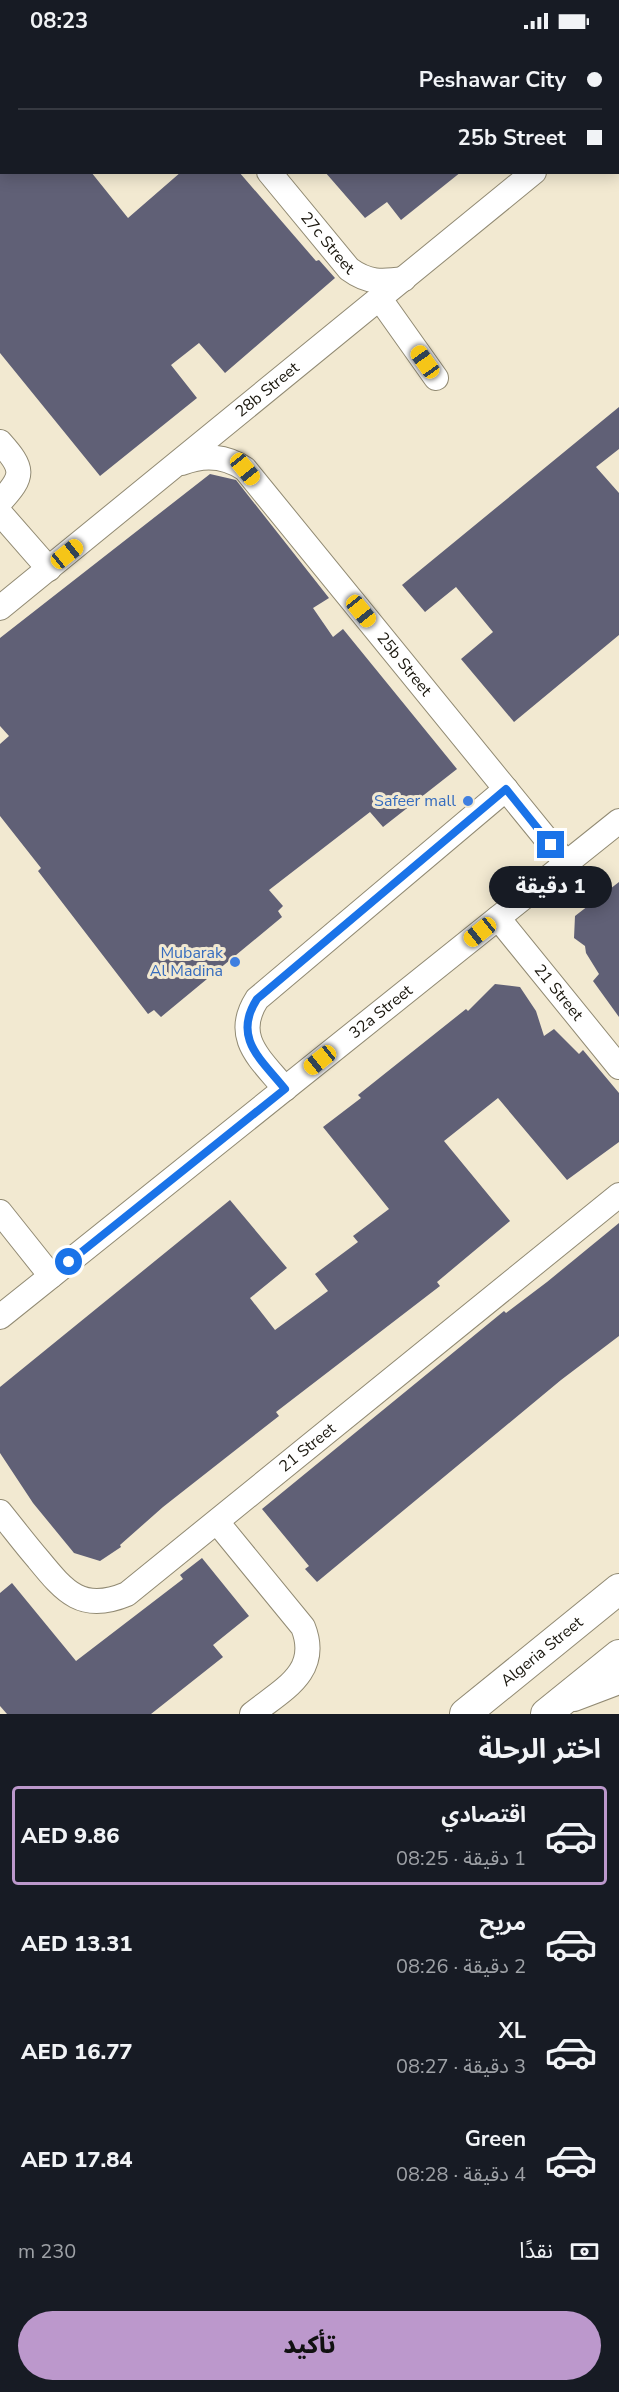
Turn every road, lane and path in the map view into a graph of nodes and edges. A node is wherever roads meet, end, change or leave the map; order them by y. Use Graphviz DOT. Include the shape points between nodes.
graph roads {
  1 [pos="271,174"];
  2 [pos="532,174"];
  3 [pos="404,279"];
  4 [pos="380,299"];
  5 [pos="436,378"];
  6 [pos="0,442"];
  7 [pos="175,467"];
  8 [pos="0,502"];
  9 [pos="0,513"];
  10 [pos="49,568"];
  11 [pos="0,608"];
  12 [pos="506,789"];
  13 [pos="619,821"];
  14 [pos="566,863"];
  15 [pos="498,918"];
  16 [pos="619,1067"];
  17 [pos="285,1089"];
  18 [pos="619,1195"];
  19 [pos="0,1212"];
  20 [pos="51,1275"];
  21 [pos="0,1317"];
  22 [pos="0,1512"];
  23 [pos="217,1522"];
  24 [pos="619,1590"];
  25 [pos="619,1655"];
  26 [pos="619,1682"];
  27 [pos="550,1710"];
  28 [pos="252,1714"];
  29 [pos="465,1714"];
  1 -- 3 [label="street, 27c Street" via="349,269 367,280"];
  2 -- 3 [label="street, 28b Street"];
  3 -- 4 [label="street, 28b Street"];
  4 -- 5 [label="street"];
  4 -- 7 [label="street, 28b Street"];
  6 -- 8 [label="street" via="19,463 20,475"];
  7 -- 10 [label="street, 28b Street"];
  7 -- 12 [label="street, 25b Street" via="213,457 245,469"];
  9 -- 10 [label="street"];
  10 -- 11 [label="street, 28b Street"];
  12 -- 14 [label="street, 25b Street"];
  12 -- 17 [label="street" via="257,999 246,1028 249,1044"];
  13 -- 14 [label="street, 32a Street"];
  14 -- 15 [label="street, 32a Street"];
  15 -- 16 [label="street, 21 Street"];
  15 -- 17 [label="street, 32a Street"];
  17 -- 20 [label="street, 32a Street"];
  18 -- 23 [label="street, 21 Street"];
  19 -- 20 [label="street"];
  20 -- 21 [label="street, 32a Street"];
  22 -- 23 [label="street, 21 Street" via="66,1592 95,1602 116,1599 137,1588"];
  23 -- 28 [label="street" via="303,1627 308,1646 304,1668 297,1678"];
  24 -- 29 [label="main road, Algeria Street"];
  25 -- 27 [label="main road"];
  26 -- 27 [label="street"];
}
